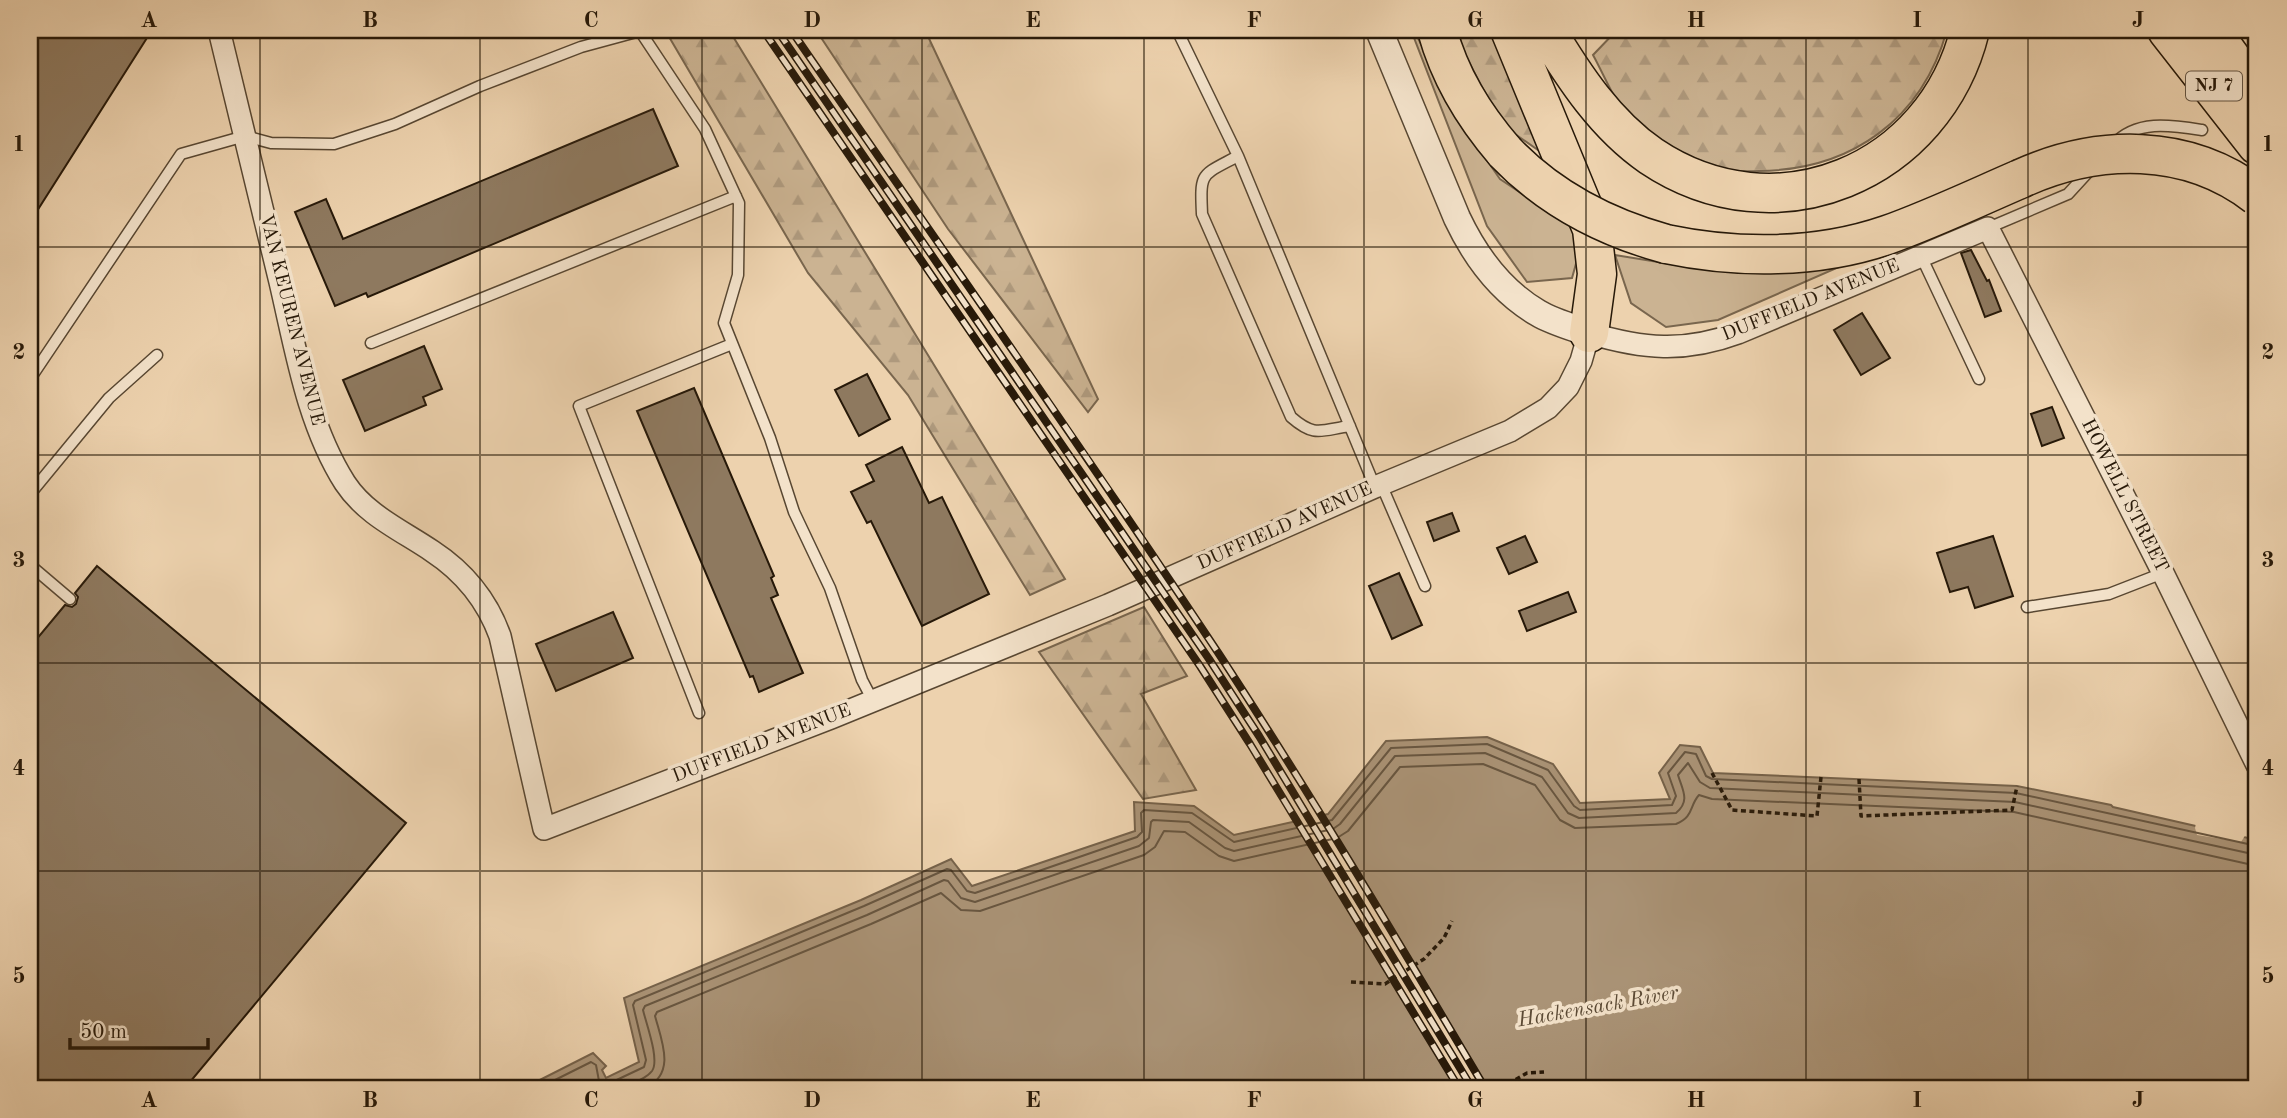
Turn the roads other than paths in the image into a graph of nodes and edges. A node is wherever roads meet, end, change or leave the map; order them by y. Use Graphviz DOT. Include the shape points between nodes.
graph roads {
  1 [pos="219,30"];
  2 [pos="387,30"];
  3 [pos="419,30"];
  4 [pos="1177,30"];
  5 [pos="1379,30"];
  6 [pos="1437,30"];
  7 [pos="1510,30"];
  8 [pos="1546,30"];
  9 [pos="1970,30"];
  10 [pos="2168,30"];
  11 [pos="2198,30"];
  12 [pos="2211,30"];
  13 [pos="2247,81"];
  14 [pos="2202,130"];
  15 [pos="245,136"];
  16 [pos="2257,145"];
  17 [pos="1238,156"];
  18 [pos="736,196"];
  19 [pos="2257,196"];
  20 [pos="1988,228"];
  21 [pos="1921,256"];
  22 [pos="1588,333"];
  23 [pos="371,343"];
  24 [pos="732,344"];
  25 [pos="157,355"];
  26 [pos="30,379"];
  27 [pos="1979,379"];
  28 [pos="1350,426"];
  29 [pos="1378,486"];
  30 [pos="30,494"];
  31 [pos="30,565"];
  32 [pos="2163,573"];
  33 [pos="1425,586"];
  34 [pos="70,599"];
  35 [pos="2027,607"];
  36 [pos="873,701"];
  37 [pos="699,713"];
  38 [pos="2257,765"];
  39 [pos="544,829"];
  1 -- 15 [label="street, VAN KEUREN AVENUE"];
  2 -- 3 [label="lane"];
  4 -- 17 [label="lane"];
  5 -- 22 [label="street" via="1457,218 1474,248 1503,286 1525,304"];
  6 -- 19 [label="highway, bridge" via="1466,100 1505,152 1539,185 1568,205 1626,232 1666,244 1747,254 1833,248 1886,235 2057,164 2083,158 2145,153 2179,158 2228,177"];
  7 -- 22 [label="highway" via="1592,229 1597,274"];
  8 -- 9 [label="highway" via="1593,100 1640,147 1698,180 1766,192 1836,182 1896,149 1938,105 1955,76"];
  10 -- 16 [label="highway, NJ 7"];
  11 -- 13 [label="highway, NJ 7"];
  12 -- 13 [label="highway"];
  14 -- 20 [label="lane" via="2168,124 2130,131 2068,194"];
  15 -- 18 [label="lane" via="271,143 334,144 395,124 581,47 640,31 705,130"];
  15 -- 26 [label="lane" via="181,154"];
  15 -- 39 [label="street, VAN KEUREN AVENUE" via="318,431 355,496 375,515 449,563 489,609 500,636"];
  17 -- 28 [label="lane"];
  17 -- 28 [label="lane" via="1205,173 1202,214 1291,417 1306,430"];
  18 -- 23 [label="lane"];
  18 -- 24 [label="lane" via="738,275 724,323"];
  20 -- 21 [label="street, DUFFIELD AVENUE"];
  20 -- 32 [label="street, HOWELL STREET"];
  21 -- 22 [label="street, DUFFIELD AVENUE" via="1706,344 1640,346"];
  21 -- 27 [label="lane"];
  22 -- 29 [label="street, DUFFIELD AVENUE" via="1575,375 1538,416"];
  24 -- 36 [label="lane" via="794,512 830,588"];
  24 -- 37 [label="lane" via="579,406"];
  25 -- 30 [label="lane" via="109,398"];
  28 -- 29 [label="lane"];
  29 -- 33 [label="lane"];
  29 -- 36 [label="street, DUFFIELD AVENUE" via="1108,605"];
  31 -- 34 [label="lane"];
  32 -- 35 [label="lane" via="2109,594"];
  32 -- 38 [label="street, HOWELL STREET"];
  36 -- 39 [label="street, DUFFIELD AVENUE"];
}
